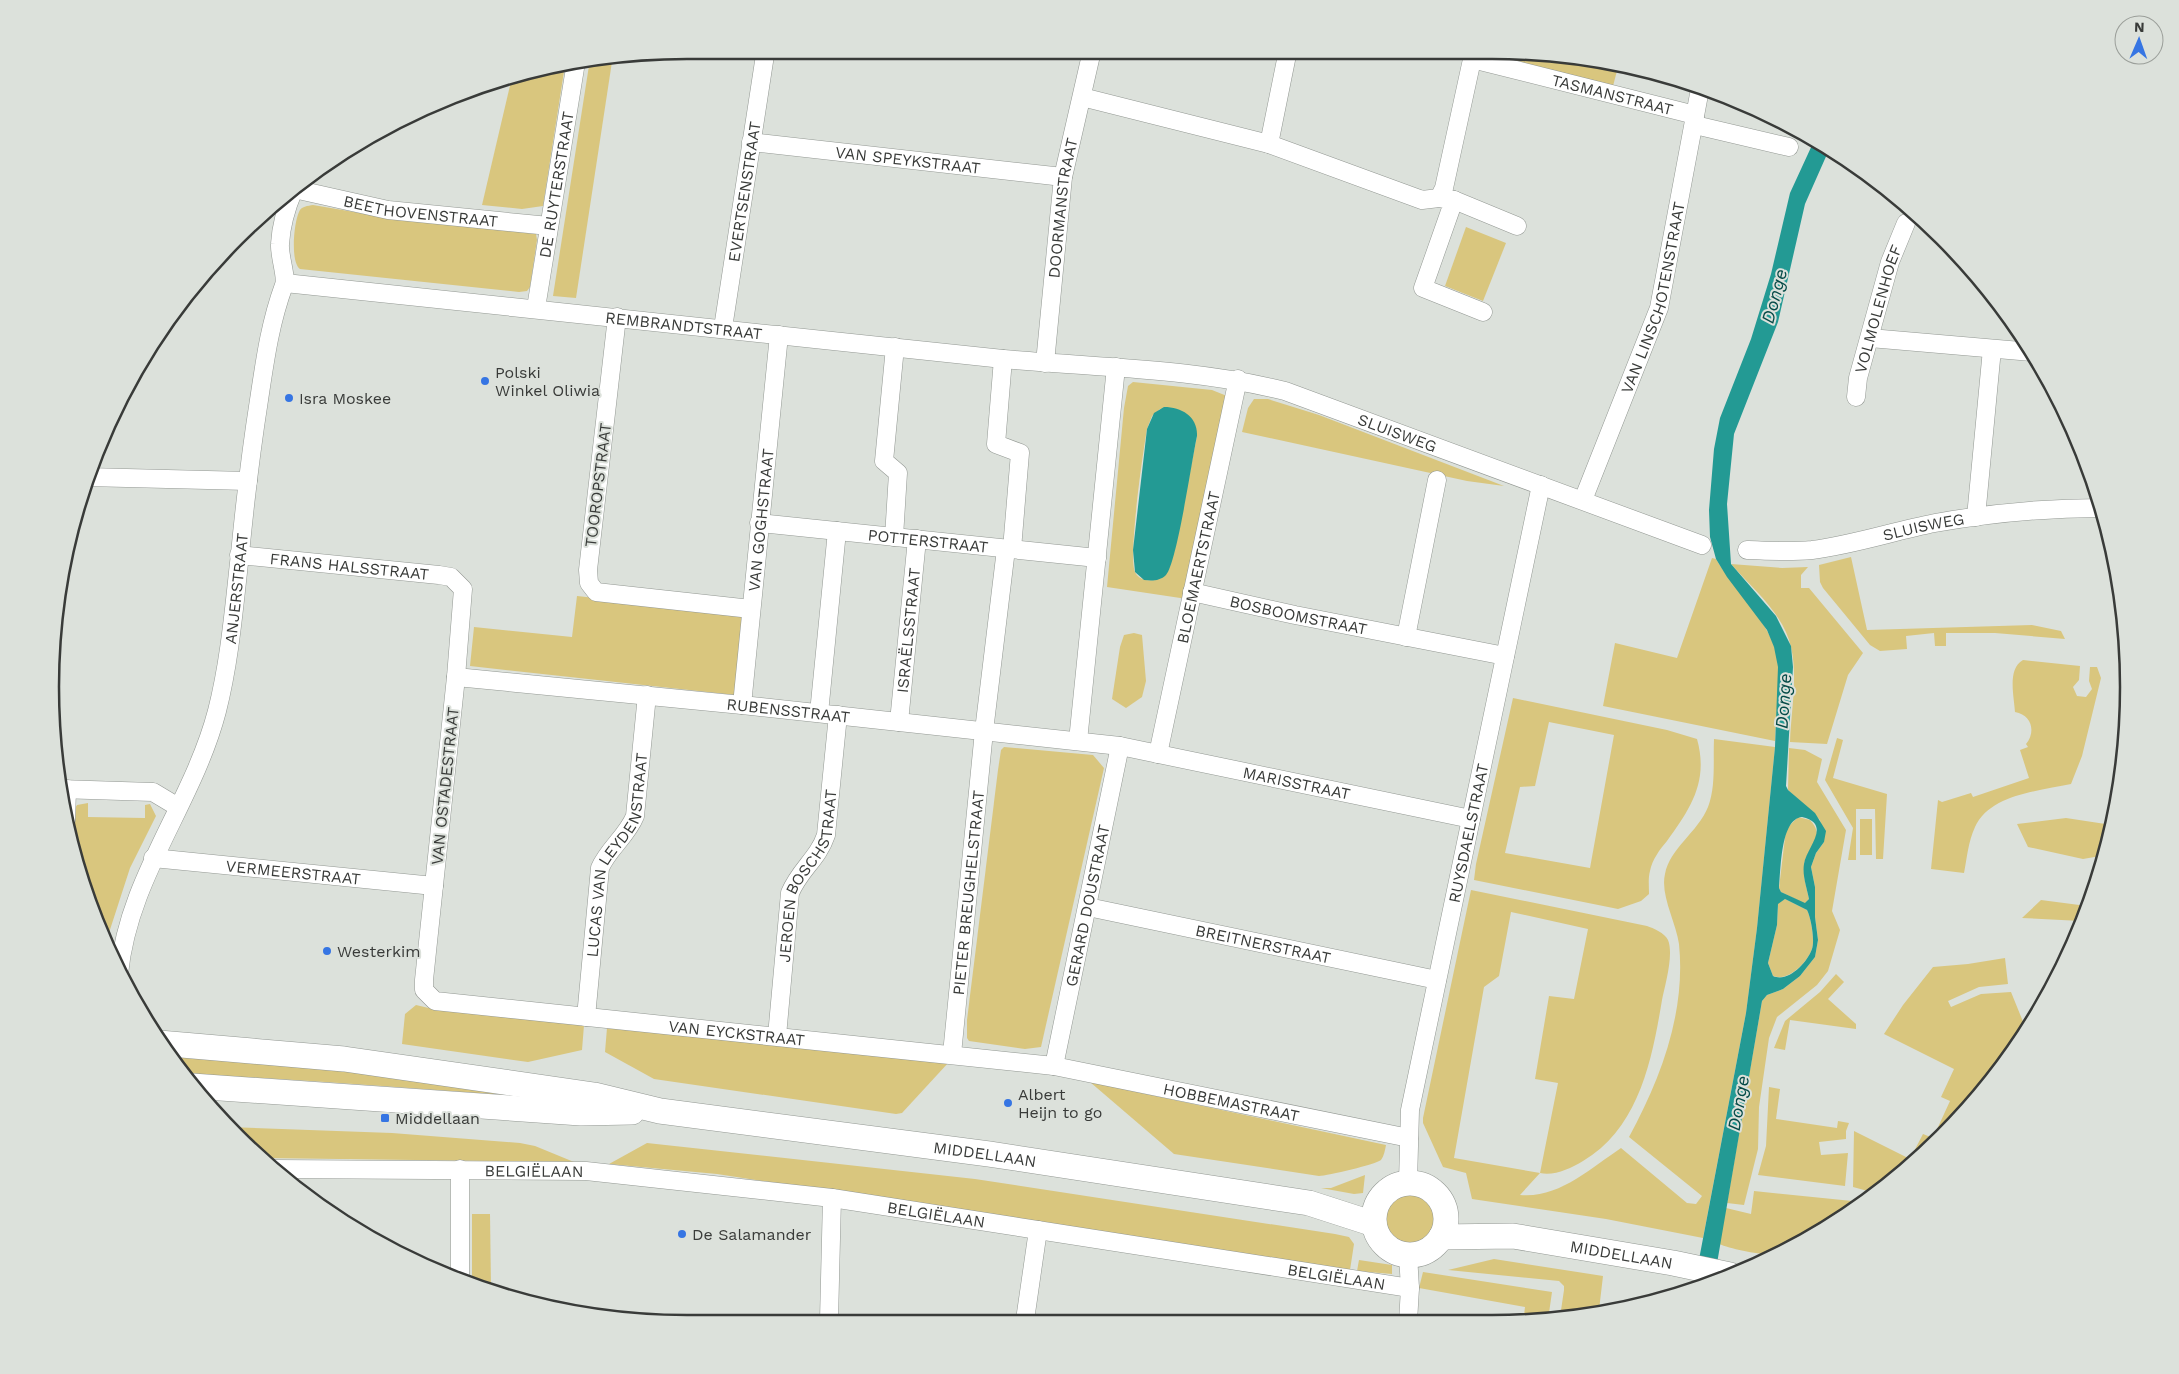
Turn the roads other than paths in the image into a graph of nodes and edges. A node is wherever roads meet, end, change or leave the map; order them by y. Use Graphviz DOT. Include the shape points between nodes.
graph roads {
  1 [pos="765,59"];
  2 [pos="1090,59"];
  3 [pos="1286,59"];
  4 [pos="1473,59"];
  5 [pos="1480,59"];
  6 [pos="575,69"];
  7 [pos="1699,94"];
  8 [pos="1082,97"];
  9 [pos="1695,120"];
  10 [pos="751,142"];
  11 [pos="1269,144"];
  12 [pos="1789,147"];
  13 [pos="1063,177"];
  14 [pos="303,191"];
  15 [pos="1446,199"];
  16 [pos="289,202"];
  17 [pos="1906,223"];
  18 [pos="549,226"];
  19 [pos="1517,226"];
  20 [pos="285,282"];
  21 [pos="536,308"];
  22 [pos="1483,312"];
  23 [pos="617,317"];
  24 [pos="723,328"];
  25 [pos="779,335"];
  26 [pos="1870,338"];
  27 [pos="895,347"];
  28 [pos="1992,348"];
  29 [pos="2022,351"];
  30 [pos="1004,359"];
  31 [pos="1045,363"];
  32 [pos="1084,366"];
  33 [pos="1116,367"];
  34 [pos="1238,379"];
  35 [pos="1856,397"];
  36 [pos="95,477"];
  37 [pos="1438,480"];
  38 [pos="248,482"];
  39 [pos="1541,485"];
  40 [pos="1583,500"];
  41 [pos="2094,508"];
  42 [pos="1976,517"];
  43 [pos="760,523"];
  44 [pos="837,531"];
  45 [pos="894,537"];
  46 [pos="917,539"];
  47 [pos="1702,545"];
  48 [pos="1008,549"];
  49 [pos="1747,550"];
  50 [pos="239,555"];
  51 [pos="1097,558"];
  52 [pos="459,583"];
  53 [pos="1192,592"];
  54 [pos="751,609"];
  55 [pos="1406,638"];
  56 [pos="1505,656"];
  57 [pos="456,677"];
  58 [pos="647,695"];
  59 [pos="742,705"];
  60 [pos="819,713"];
  61 [pos="838,715"];
  62 [pos="899,722"];
  63 [pos="984,731"];
  64 [pos="1078,741"];
  65 [pos="1120,746"];
  66 [pos="1158,754"];
  67 [pos="67,789"];
  68 [pos="178,807"];
  69 [pos="1471,819"];
  70 [pos="152,858"];
  71 [pos="434,886"];
  72 [pos="1088,907"];
  73 [pos="122,959"];
  74 [pos="1437,980"];
  75 [pos="424,990"];
  76 [pos="586,1017"];
  77 [pos="777,1036"];
  78 [pos="172,1045"];
  79 [pos="952,1054"];
  80 [pos="1054,1066"];
  81 [pos="203,1087"];
  82 [pos="660,1111"];
  83 [pos="1409,1138"];
  84 [pos="285,1169"];
  85 [pos="460,1169"];
  86 [pos="1408,1182"];
  87 [pos="832,1198"];
  88 [pos="1446,1212"];
  89 [pos="1376,1213"];
  90 [pos="1038,1230"];
  91 [pos="1513,1236"];
  92 [pos="1441,1237"];
  93 [pos="1408,1255"];
  94 [pos="460,1272"];
  95 [pos="1717,1273"];
  96 [pos="1410,1288"];
  97 [pos="829,1315"];
  98 [pos="1026,1315"];
  99 [pos="1408,1315"];
  1 -- 10 [label="street, EVERTSENSTRAAT"];
  2 -- 8 [label="street, DOORMANSTRAAT"];
  3 -- 11 [label="street"];
  4 -- 15 [label="street" via="1444,188"];
  5 -- 9 [label="street, TASMANSTRAAT"];
  6 -- 18 [label="street, DE RUYTERSTRAAT"];
  7 -- 9 [label="street, VAN LINSCHOTENSTRAAT"];
  8 -- 11 [label="street"];
  8 -- 13 [label="street, DOORMANSTRAAT"];
  9 -- 12 [label="street, TASMANSTRAAT"];
  9 -- 40 [label="street, VAN LINSCHOTENSTRAAT" via="1659,308"];
  10 -- 13 [label="street, VAN SPEYKSTRAAT"];
  10 -- 24 [label="street, EVERTSENSTRAAT"];
  11 -- 15 [label="street" via="1422,200"];
  13 -- 31 [label="street, DOORMANSTRAAT"];
  14 -- 18 [label="street, BEETHOVENSTRAAT" via="388,210"];
  15 -- 19 [label="street"];
  15 -- 22 [label="street" via="1423,288"];
  16 -- 20 [label="street, ANJERSTRAAT" via="280,245"];
  17 -- 26 [label="street, VOLMOLENHOEF" via="1890,262"];
  18 -- 21 [label="street, DE RUYTERSTRAAT"];
  20 -- 21 [label="street, REMBRANDTSTRAAT"];
  20 -- 38 [label="street, ANJERSTRAAT" via="267,343"];
  21 -- 23 [label="street, REMBRANDTSTRAAT"];
  23 -- 24 [label="street, REMBRANDTSTRAAT"];
  23 -- 54 [label="street, TOOROPSTRAAT" via="589,583 596,592"];
  24 -- 25 [label="street, REMBRANDTSTRAAT"];
  25 -- 27 [label="street, REMBRANDTSTRAAT"];
  25 -- 43 [label="street, VAN GOGHSTRAAT"];
  26 -- 28 [label="street"];
  26 -- 35 [label="street, VOLMOLENHOEF"];
  27 -- 30 [label="street, REMBRANDTSTRAAT"];
  27 -- 45 [label="street" via="884,461 898,473"];
  28 -- 29 [label="street"];
  28 -- 42 [label="street"];
  30 -- 31 [label="street, REMBRANDTSTRAAT"];
  30 -- 48 [label="street, PIETER BREUGHELSTRAAT" via="996,444 1020,453"];
  31 -- 32 [label="street, REMBRANDTSTRAAT"];
  32 -- 33 [label="street, SLUISWEG"];
  33 -- 34 [label="street, SLUISWEG"];
  33 -- 51 [label="street"];
  34 -- 39 [label="street, SLUISWEG" via="1285,391"];
  34 -- 53 [label="street, BLOEMAERTSTRAAT"];
  36 -- 38 [label="street"];
  37 -- 55 [label="street"];
  38 -- 50 [label="street, ANJERSTRAAT"];
  39 -- 40 [label="street, SLUISWEG"];
  39 -- 56 [label="street, RUYSDAELSTRAAT"];
  40 -- 47 [label="street, SLUISWEG"];
  41 -- 42 [label="street, SLUISWEG" via="2048,508"];
  42 -- 49 [label="street, SLUISWEG" via="1826,548 1781,552"];
  43 -- 44 [label="street, POTTERSTRAAT"];
  43 -- 54 [label="street, VAN GOGHSTRAAT"];
  44 -- 45 [label="street, POTTERSTRAAT"];
  44 -- 60 [label="street"];
  45 -- 46 [label="street, POTTERSTRAAT"];
  46 -- 48 [label="street, POTTERSTRAAT"];
  46 -- 62 [label="street, ISRAËLSSTRAAT"];
  48 -- 51 [label="street, POTTERSTRAAT"];
  48 -- 63 [label="street, PIETER BREUGHELSTRAAT"];
  50 -- 52 [label="street, FRANS HALSSTRAAT" via="439,575"];
  50 -- 68 [label="street, ANJERSTRAAT" via="227,664 217,712 202,758"];
  51 -- 64 [label="street"];
  52 -- 57 [label="street, VAN OSTADESTRAAT" via="464,594"];
  53 -- 55 [label="street, BOSBOOMSTRAAT"];
  53 -- 66 [label="street, BLOEMAERTSTRAAT"];
  54 -- 59 [label="street, VAN GOGHSTRAAT"];
  55 -- 56 [label="street, BOSBOOMSTRAAT"];
  56 -- 69 [label="street, RUYSDAELSTRAAT"];
  57 -- 58 [label="street, RUBENSSTRAAT"];
  57 -- 71 [label="street, VAN OSTADESTRAAT"];
  58 -- 59 [label="street, RUBENSSTRAAT"];
  58 -- 76 [label="street, LUCAS VAN LEYDENSTRAAT" via="635,816 630,829 604,858 600,868"];
  59 -- 60 [label="street, RUBENSSTRAAT"];
  60 -- 61 [label="street, RUBENSSTRAAT"];
  61 -- 62 [label="street, RUBENSSTRAAT"];
  61 -- 77 [label="street, JEROEN BOSCHSTRAAT" via="826,835 820,851 797,876 790,893"];
  62 -- 63 [label="street, RUBENSSTRAAT"];
  63 -- 64 [label="street, RUBENSSTRAAT"];
  63 -- 79 [label="street, PIETER BREUGHELSTRAAT"];
  64 -- 65 [label="street, RUBENSSTRAAT"];
  65 -- 66 [label="street, MARISSTRAAT"];
  65 -- 72 [label="street, GERARD DOUSTRAAT"];
  66 -- 69 [label="street, MARISSTRAAT"];
  67 -- 68 [label="street" via="153,792"];
  68 -- 70 [label="street, ANJERSTRAAT"];
  69 -- 74 [label="street, RUYSDAELSTRAAT"];
  70 -- 71 [label="street, VERMEERSTRAAT"];
  70 -- 73 [label="street, ANJERSTRAAT" via="126,934"];
  71 -- 75 [label="street, VAN OSTADESTRAAT"];
  72 -- 74 [label="street, BREITNERSTRAAT"];
  72 -- 80 [label="street, GERARD DOUSTRAAT"];
  74 -- 83 [label="street, RUYSDAELSTRAAT" via="1410,1110"];
  75 -- 76 [label="street, VAN EYCKSTRAAT" via="435,1001"];
  76 -- 77 [label="street, VAN EYCKSTRAAT"];
  77 -- 79 [label="street, VAN EYCKSTRAAT"];
  78 -- 82 [label="main road, MIDDELLAAN" via="344,1059 594,1094"];
  79 -- 80 [label="street, VAN EYCKSTRAAT"];
  80 -- 83 [label="street, HOBBEMASTRAAT"];
  81 -- 82 [label="main road, MIDDELLAAN" via="581,1114"];
  82 -- 89 [label="main road, MIDDELLAAN" via="989,1154"];
  83 -- 86 [label="street, RUYSDAELSTRAAT"];
  84 -- 85 [label="street, BELGIËLAAN"];
  85 -- 87 [label="street, BELGIËLAAN" via="586,1171"];
  85 -- 94 [label="street"];
  86 -- 88 [label="main road" via="1428,1187 1442,1202"];
  86 -- 89 [label="main road" via="1385,1191"];
  87 -- 90 [label="street, BELGIËLAAN"];
  87 -- 97 [label="street"];
  88 -- 91 [label="main road, MIDDELLAAN"];
  88 -- 92 [label="main road"];
  89 -- 93 [label="main road" via="1378,1236 1390,1250"];
  90 -- 96 [label="street, BELGIËLAAN"];
  90 -- 98 [label="street"];
  91 -- 92 [label="main road, MIDDELLAAN"];
  91 -- 95 [label="main road, MIDDELLAAN"];
  92 -- 93 [label="main road" via="1424,1252"];
  93 -- 96 [label="street, BELGIËLAAN"];
  96 -- 99 [label="street, BELGIËLAAN"];
}
